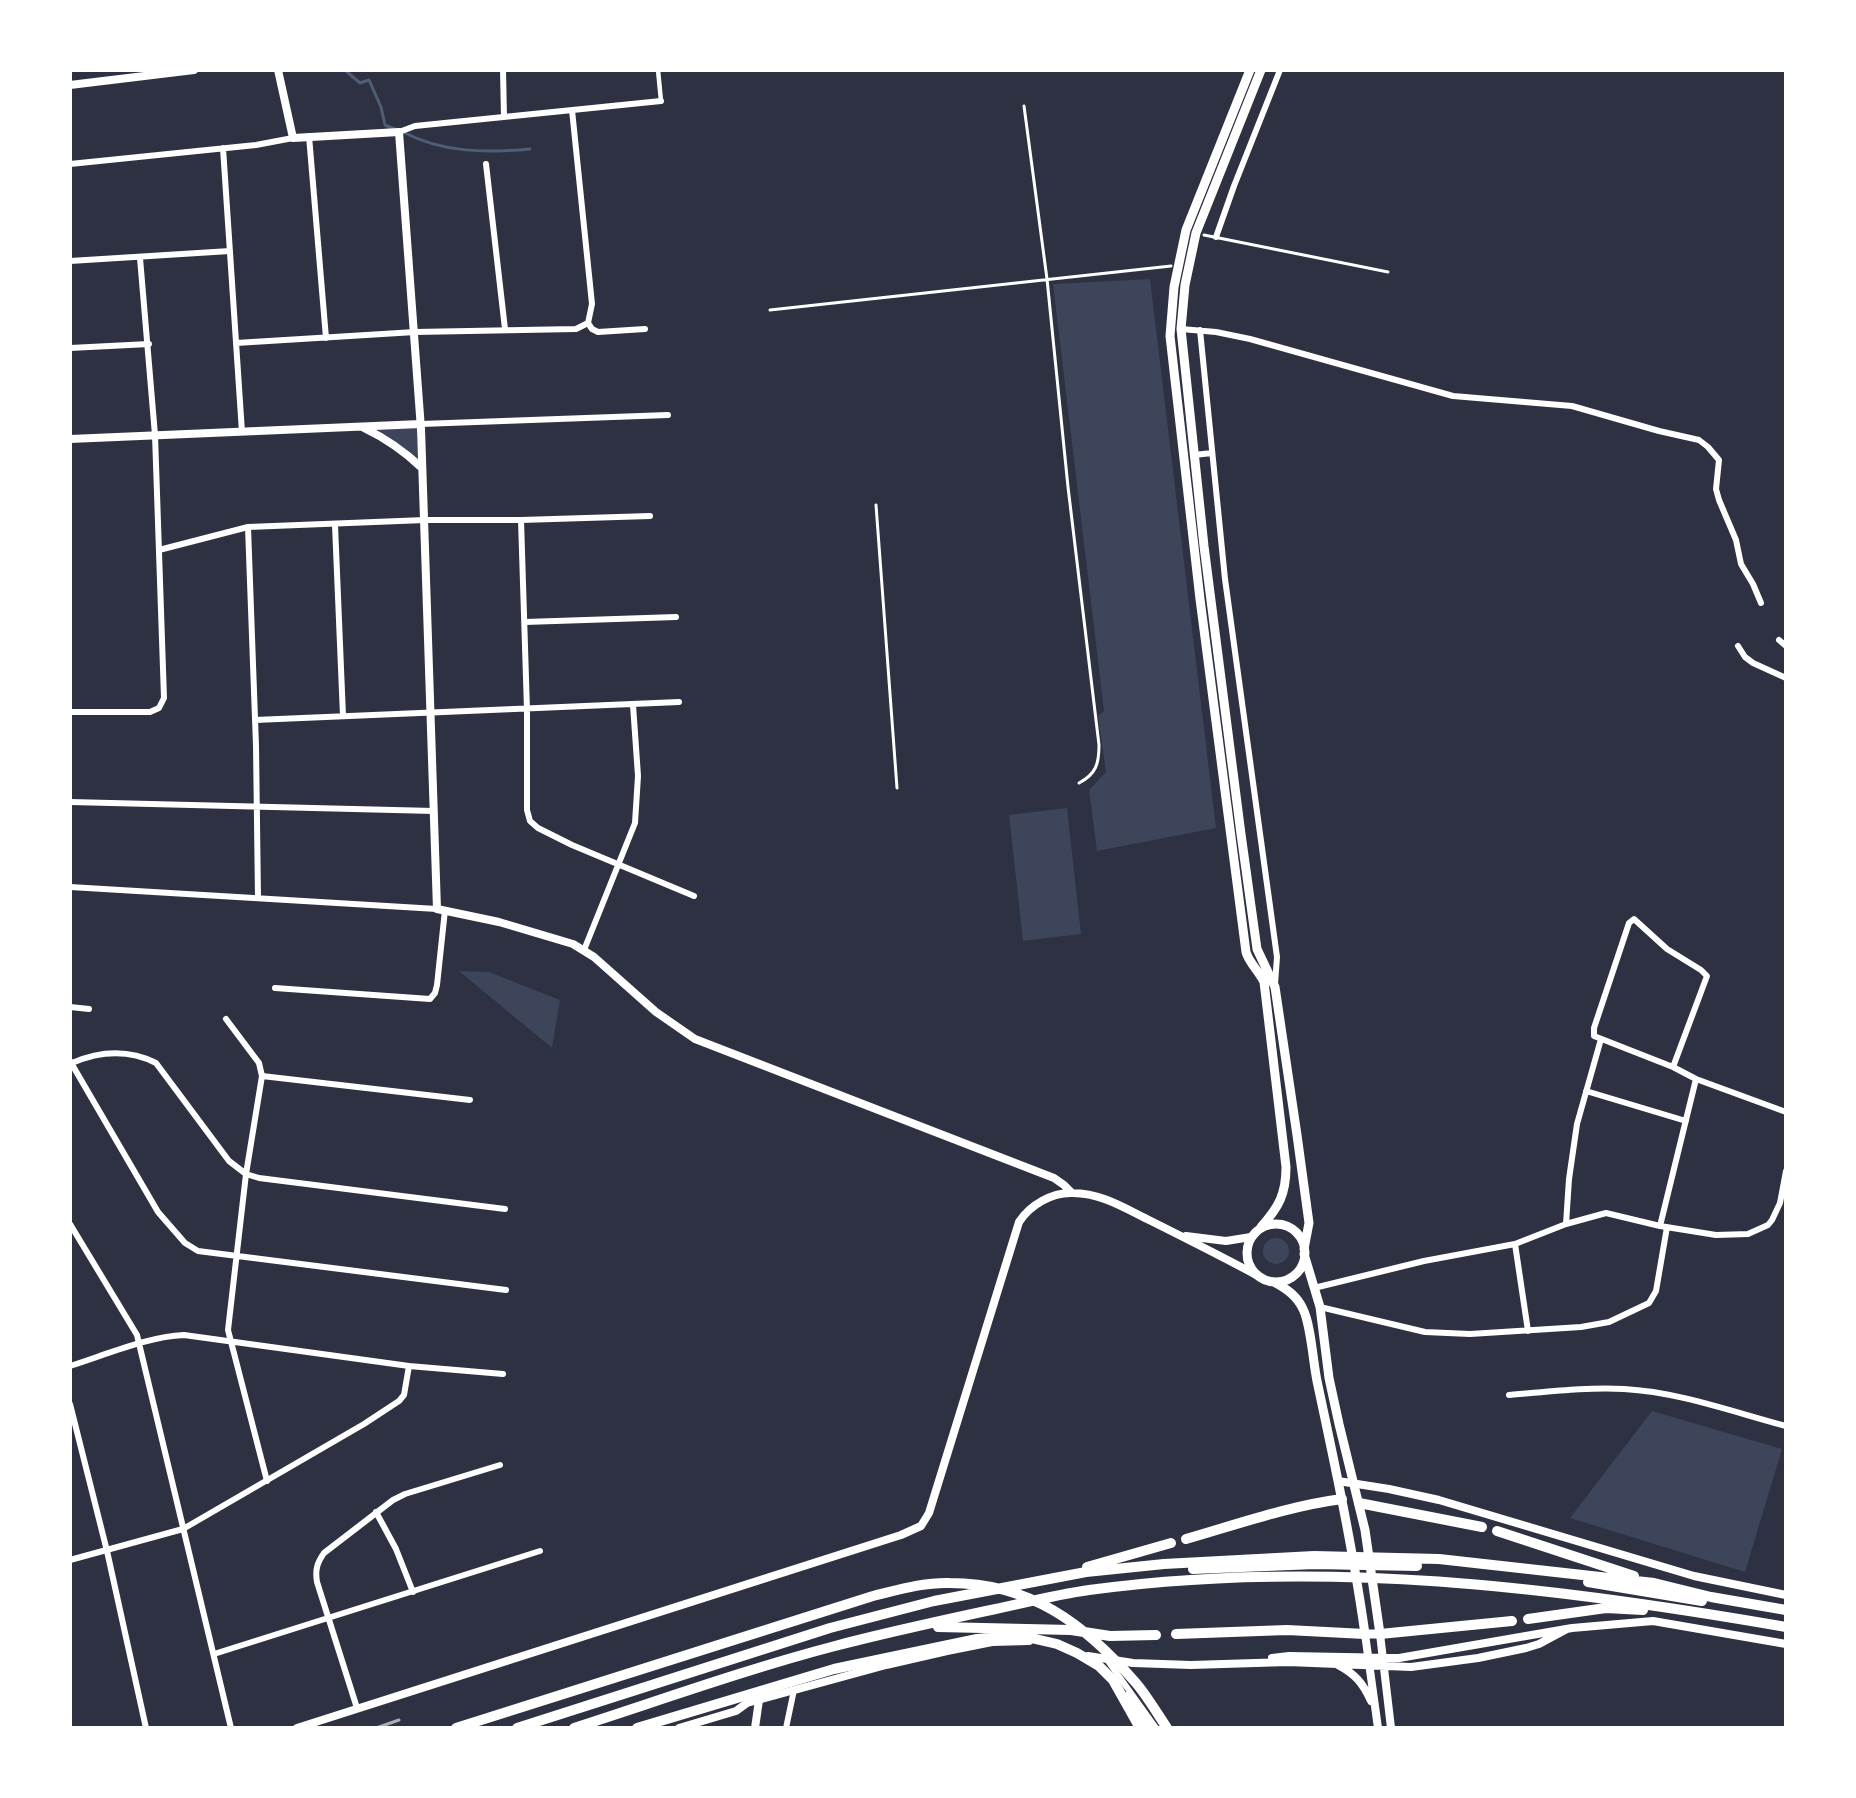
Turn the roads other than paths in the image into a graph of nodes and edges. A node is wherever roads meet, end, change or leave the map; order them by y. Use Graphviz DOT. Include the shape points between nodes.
graph roads {
  1 [pos="194,70"];
  2 [pos="278,70"];
  3 [pos="503,70"];
  4 [pos="658,70"];
  5 [pos="1250,70"];
  6 [pos="1261,70"];
  7 [pos="1280,70"];
  8 [pos="142,73"];
  9 [pos="70,85"];
  10 [pos="661,101"];
  11 [pos="1024,106"];
  12 [pos="572,110"];
  13 [pos="504,117"];
  14 [pos="401,131"];
  15 [pos="309,136"];
  16 [pos="293,138"];
  17 [pos="223,148"];
  18 [pos="70,164"];
  19 [pos="486,164"];
  20 [pos="1204,235"];
  21 [pos="1216,237"];
  22 [pos="230,251"];
  23 [pos="140,258"];
  24 [pos="70,261"];
  25 [pos="1171,266"];
  26 [pos="1388,272"];
  27 [pos="1047,279"];
  28 [pos="770,310"];
  29 [pos="588,323"];
  30 [pos="505,329"];
  31 [pos="645,329"];
  32 [pos="1181,329"];
  33 [pos="1200,330"];
  34 [pos="415,332"];
  35 [pos="326,338"];
  36 [pos="236,343"];
  37 [pos="148,344"];
  38 [pos="70,348"];
  39 [pos="668,415"];
  40 [pos="421,424"];
  41 [pos="363,427"];
  42 [pos="242,432"];
  43 [pos="155,435"];
  44 [pos="70,439"];
  45 [pos="1212,453"];
  46 [pos="1194,455"];
  47 [pos="422,468"];
  48 [pos="876,505"];
  49 [pos="650,516"];
  50 [pos="425,520"];
  51 [pos="521,520"];
  52 [pos="335,525"];
  53 [pos="248,527"];
  54 [pos="159,550"];
  55 [pos="1761,603"];
  56 [pos="676,617"];
  57 [pos="525,622"];
  58 [pos="1779,640"];
  59 [pos="1738,646"];
  60 [pos="1785,646"];
  61 [pos="1785,678"];
  62 [pos="678,702"];
  63 [pos="633,705"];
  64 [pos="526,710"];
  65 [pos="70,712"];
  66 [pos="431,713"];
  67 [pos="343,716"];
  68 [pos="255,720"];
  69 [pos="1080,783"];
  70 [pos="897,788"];
  71 [pos="70,802"];
  72 [pos="257,805"];
  73 [pos="434,811"];
  74 [pos="620,865"];
  75 [pos="70,887"];
  76 [pos="694,896"];
  77 [pos="258,898"];
  78 [pos="441,910"];
  79 [pos="584,950"];
  80 [pos="1275,987"];
  81 [pos="275,988"];
  82 [pos="70,1007"];
  83 [pos="89,1009"];
  84 [pos="226,1019"];
  85 [pos="1601,1039"];
  86 [pos="71,1062"];
  87 [pos="1673,1067"];
  88 [pos="262,1076"];
  89 [pos="1696,1079"];
  90 [pos="1586,1091"];
  91 [pos="470,1100"];
  92 [pos="1785,1112"];
  93 [pos="1686,1121"];
  94 [pos="1785,1171"];
  95 [pos="246,1174"];
  96 [pos="1071,1192"];
  97 [pos="505,1209"];
  98 [pos="70,1224"];
  99 [pos="1566,1224"];
  100 [pos="1664,1226"];
  101 [pos="1262,1227"];
  102 [pos="1179,1235"];
  103 [pos="1251,1237"];
  104 [pos="1515,1244"];
  105 [pos="1304,1252"];
  106 [pos="237,1257"];
  107 [pos="1258,1276"];
  108 [pos="1274,1282"];
  109 [pos="1314,1288"];
  110 [pos="506,1290"];
  111 [pos="1320,1307"];
  112 [pos="1528,1331"];
  113 [pos="229,1341"];
  114 [pos="139,1345"];
  115 [pos="409,1365"];
  116 [pos="70,1366"];
  117 [pos="503,1374"];
  118 [pos="1509,1395"];
  119 [pos="70,1404"];
  120 [pos="1785,1426"];
  121 [pos="500,1465"];
  122 [pos="1338,1480"];
  123 [pos="267,1481"];
  124 [pos="1354,1482"];
  125 [pos="1342,1499"];
  126 [pos="1359,1503"];
  127 [pos="376,1512"];
  128 [pos="1482,1527"];
  129 [pos="183,1529"];
  130 [pos="1497,1531"];
  131 [pos="1186,1539"];
  132 [pos="1171,1543"];
  133 [pos="106,1551"];
  134 [pos="540,1551"];
  135 [pos="70,1560"];
  136 [pos="1053,1578"];
  137 [pos="1654,1583"];
  138 [pos="413,1592"];
  139 [pos="1785,1595"];
  140 [pos="1643,1610"];
  141 [pos="1785,1610"];
  142 [pos="1785,1615"];
  143 [pos="329,1619"];
  144 [pos="1528,1619"];
  145 [pos="1512,1621"];
  146 [pos="938,1627"];
  147 [pos="1785,1627"];
  148 [pos="1567,1629"];
  149 [pos="1785,1633"];
  150 [pos="1176,1634"];
  151 [pos="1365,1634"];
  152 [pos="1380,1634"];
  153 [pos="1156,1635"];
  154 [pos="1785,1644"];
  155 [pos="214,1654"];
  156 [pos="1103,1660"];
  157 [pos="1369,1660"];
  158 [pos="1384,1661"];
  159 [pos="1250,1662"];
  160 [pos="1335,1663"];
  161 [pos="794,1690"];
  162 [pos="759,1700"];
  163 [pos="747,1703"];
  164 [pos="357,1708"];
  165 [pos="1375,1711"];
  166 [pos="146,1728"];
  167 [pos="231,1728"];
  168 [pos="297,1728"];
  169 [pos="456,1728"];
  170 [pos="517,1728"];
  171 [pos="531,1728"];
  172 [pos="574,1728"];
  173 [pos="589,1728"];
  174 [pos="637,1728"];
  175 [pos="651,1728"];
  176 [pos="679,1728"];
  177 [pos="754,1728"];
  178 [pos="786,1728"];
  179 [pos="1140,1728"];
  180 [pos="1149,1728"];
  181 [pos="1156,1728"];
  182 [pos="1167,1728"];
  183 [pos="1377,1728"];
  184 [pos="1391,1728"];
  1 -- 8 [label="street"];
  2 -- 16 [label="street"];
  3 -- 13 [label="street"];
  4 -- 10 [label="street"];
  5 -- 101 [label="main road" via="1186,230 1174,286 1170,336 1246,952 1264,981 1286,1167 1286,1182 1277,1210"];
  6 -- 32 [label="main road" via="1196,233"];
  7 -- 21 [label="street"];
  8 -- 9 [label="street"];
  10 -- 12 [label="street"];
  11 -- 27 [label="lane"];
  12 -- 13 [label="street"];
  12 -- 29 [label="street" via="592,304"];
  13 -- 14 [label="street"];
  14 -- 15 [label="street"];
  14 -- 34 [label="street"];
  15 -- 16 [label="street"];
  15 -- 35 [label="street"];
  16 -- 17 [label="street"];
  17 -- 18 [label="street"];
  17 -- 22 [label="street"];
  19 -- 30 [label="street"];
  20 -- 21 [label="lane"];
  21 -- 26 [label="lane"];
  22 -- 23 [label="street"];
  22 -- 36 [label="street"];
  23 -- 24 [label="street"];
  23 -- 37 [label="street"];
  25 -- 27 [label="lane"];
  27 -- 28 [label="lane"];
  27 -- 69 [label="lane" via="1099,745 1096,770"];
  29 -- 30 [label="street" via="576,329"];
  29 -- 31 [label="street" via="598,332"];
  30 -- 34 [label="street"];
  32 -- 33 [label="street"];
  32 -- 46 [label="main road"];
  33 -- 45 [label="street"];
  33 -- 55 [label="street" via="1250,339 1453,396 1572,406 1701,441 1719,460 1719,500 1736,540 1741,564"];
  34 -- 35 [label="street"];
  34 -- 40 [label="street"];
  35 -- 36 [label="street"];
  36 -- 42 [label="street"];
  37 -- 38 [label="street"];
  37 -- 43 [label="street"];
  39 -- 40 [label="street"];
  40 -- 41 [label="street"];
  40 -- 47 [label="street"];
  41 -- 42 [label="street"];
  41 -- 47 [label="street" via="398,447"];
  42 -- 43 [label="street"];
  43 -- 44 [label="street"];
  43 -- 54 [label="street"];
  45 -- 46 [label="street"];
  45 -- 80 [label="street" via="1225,579 1277,957"];
  46 -- 80 [label="main road" via="1257,949"];
  47 -- 50 [label="street"];
  48 -- 70 [label="lane"];
  49 -- 51 [label="street"];
  50 -- 51 [label="street"];
  50 -- 52 [label="street"];
  50 -- 66 [label="street"];
  51 -- 57 [label="street"];
  52 -- 53 [label="street"];
  52 -- 67 [label="street"];
  53 -- 54 [label="street"];
  53 -- 68 [label="street"];
  54 -- 65 [label="street" via="164,698 159,708 150,712"];
  56 -- 57 [label="street"];
  57 -- 64 [label="street"];
  58 -- 60 [label="street"];
  59 -- 61 [label="street" via="1748,660"];
  62 -- 63 [label="street"];
  63 -- 64 [label="street"];
  63 -- 74 [label="street" via="637,811"];
  64 -- 66 [label="street"];
  64 -- 74 [label="street" via="530,820 572,845"];
  66 -- 67 [label="street"];
  66 -- 73 [label="street"];
  67 -- 68 [label="street"];
  68 -- 72 [label="street"];
  71 -- 72 [label="street"];
  72 -- 73 [label="street"];
  72 -- 77 [label="street"];
  73 -- 78 [label="street"];
  74 -- 76 [label="street"];
  74 -- 79 [label="street"];
  75 -- 77 [label="street"];
  77 -- 78 [label="street"];
  78 -- 79 [label="street" via="563,939"];
  78 -- 81 [label="street" via="436,985 430,999"];
  79 -- 96 [label="street" via="656,1012 695,1039 1054,1179"];
  80 -- 105 [label="main road" via="1309,1223"];
  82 -- 83 [label="street"];
  84 -- 88 [label="street" via="259,1063"];
  85 -- 87 [label="street"];
  85 -- 87 [label="street" via="1594,1034 1594,1028 1629,923 1634,920 1707,976"];
  85 -- 90 [label="street"];
  86 -- 95 [label="street" via="108,1053 144,1057 156,1063 229,1161"];
  86 -- 106 [label="street" via="158,1212 185,1243 198,1251"];
  87 -- 89 [label="street"];
  88 -- 91 [label="street"];
  88 -- 95 [label="street"];
  89 -- 92 [label="street"];
  89 -- 93 [label="street"];
  90 -- 93 [label="street"];
  90 -- 99 [label="street" via="1572,1150"];
  93 -- 100 [label="street"];
  94 -- 100 [label="street" via="1778,1209 1768,1225 1756,1231 1725,1236"];
  95 -- 97 [label="street"];
  95 -- 106 [label="street"];
  96 -- 102 [label="main road" via="1102,1198"];
  96 -- 164 [label="main road" via="1034,1206 1019,1222 929,1513 921,1526"];
  98 -- 114 [label="street" via="137,1335"];
  99 -- 100 [label="street" via="1605,1213"];
  99 -- 104 [label="street"];
  100 -- 112 [label="street" via="1656,1290 1649,1303 1609,1322"];
  101 -- 103 [label="main road"];
  101 -- 105 [label="main road" via="1290,1227 1297,1233"];
  102 -- 103 [label="main road" via="1216,1240"];
  102 -- 107 [label="main road"];
  103 -- 107 [label="main road" via="1247,1259"];
  104 -- 109 [label="street"];
  104 -- 112 [label="street"];
  105 -- 108 [label="main road" via="1299,1270 1292,1277"];
  105 -- 109 [label="main road"];
  106 -- 110 [label="street"];
  106 -- 113 [label="street"];
  107 -- 108 [label="main road"];
  108 -- 122 [label="main road" via="1289,1290 1304,1311"];
  109 -- 111 [label="main road"];
  111 -- 112 [label="street" via="1425,1332"];
  111 -- 124 [label="main road" via="1331,1387"];
  113 -- 114 [label="street" via="168,1335"];
  113 -- 115 [label="street"];
  113 -- 123 [label="street"];
  114 -- 116 [label="street"];
  114 -- 129 [label="street"];
  115 -- 117 [label="street"];
  115 -- 123 [label="street" via="404,1395 399,1401"];
  118 -- 120 [label="street" via="1627,1389 1668,1395"];
  119 -- 133 [label="street"];
  121 -- 127 [label="street" via="405,1494"];
  122 -- 124 [label="main road"];
  122 -- 125 [label="main road"];
  123 -- 129 [label="street"];
  124 -- 126 [label="main road"];
  124 -- 139 [label="main road" via="1439,1500 1694,1576"];
  125 -- 126 [label="main road"];
  125 -- 131 [label="highway"];
  125 -- 151 [label="main road"];
  126 -- 128 [label="highway"];
  126 -- 152 [label="main road"];
  127 -- 138 [label="street"];
  127 -- 143 [label="street" via="318,1562 315,1573"];
  129 -- 133 [label="street"];
  129 -- 155 [label="street"];
  130 -- 137 [label="highway"];
  132 -- 136 [label="highway"];
  133 -- 135 [label="street"];
  133 -- 166 [label="street"];
  134 -- 138 [label="street"];
  136 -- 137 [label="highway" via="1164,1564 1314,1556 1438,1559"];
  136 -- 170 [label="highway" via="934,1601 830,1628"];
  137 -- 141 [label="highway"];
  138 -- 143 [label="street"];
  140 -- 144 [label="highway" via="1606,1608"];
  140 -- 146 [label="highway" via="1437,1586 1242,1582 1087,1596"];
  140 -- 149 [label="highway"];
  142 -- 171 [label="highway" via="1589,1582 1437,1566 1315,1564 1164,1570 1045,1585 936,1605 821,1635"];
  143 -- 155 [label="street"];
  143 -- 164 [label="street"];
  145 -- 152 [label="highway"];
  146 -- 153 [label="highway"];
  146 -- 173 [label="highway" via="816,1656"];
  147 -- 172 [label="highway" via="1586,1595 1436,1580 1315,1576 1166,1582 1058,1596 836,1646"];
  148 -- 154 [label="main road" via="1653,1621"];
  148 -- 158 [label="main road"];
  148 -- 158 [label="main road" via="1539,1644 1478,1659 1411,1667"];
  150 -- 151 [label="highway" via="1287,1630"];
  151 -- 152 [label="main road"];
  151 -- 157 [label="main road"];
  152 -- 158 [label="main road"];
  155 -- 167 [label="street"];
  156 -- 159 [label="main road" via="1191,1665"];
  156 -- 161 [label="main road" via="1024,1640 992,1642"];
  156 -- 180 [label="street"];
  156 -- 181 [label="street"];
  157 -- 158 [label="main road"];
  157 -- 159 [label="main road" via="1288,1656"];
  157 -- 160 [label="main road"];
  157 -- 165 [label="main road"];
  158 -- 184 [label="main road"];
  159 -- 160 [label="main road"];
  160 -- 165 [label="main road" via="1358,1678"];
  161 -- 162 [label="main road"];
  161 -- 178 [label="street"];
  162 -- 163 [label="main road"];
  162 -- 177 [label="street"];
  163 -- 175 [label="main road" via="734,1703"];
  163 -- 176 [label="main road" via="736,1711"];
  164 -- 168 [label="main road"];
  165 -- 183 [label="main road"];
  169 -- 182 [label="highway" via="873,1596 948,1583 1005,1589 1047,1605 1094,1642 1136,1683"];
  174 -- 179 [label="highway" via="834,1670 977,1639 1018,1635 1056,1644 1099,1666 1113,1680"];
}
